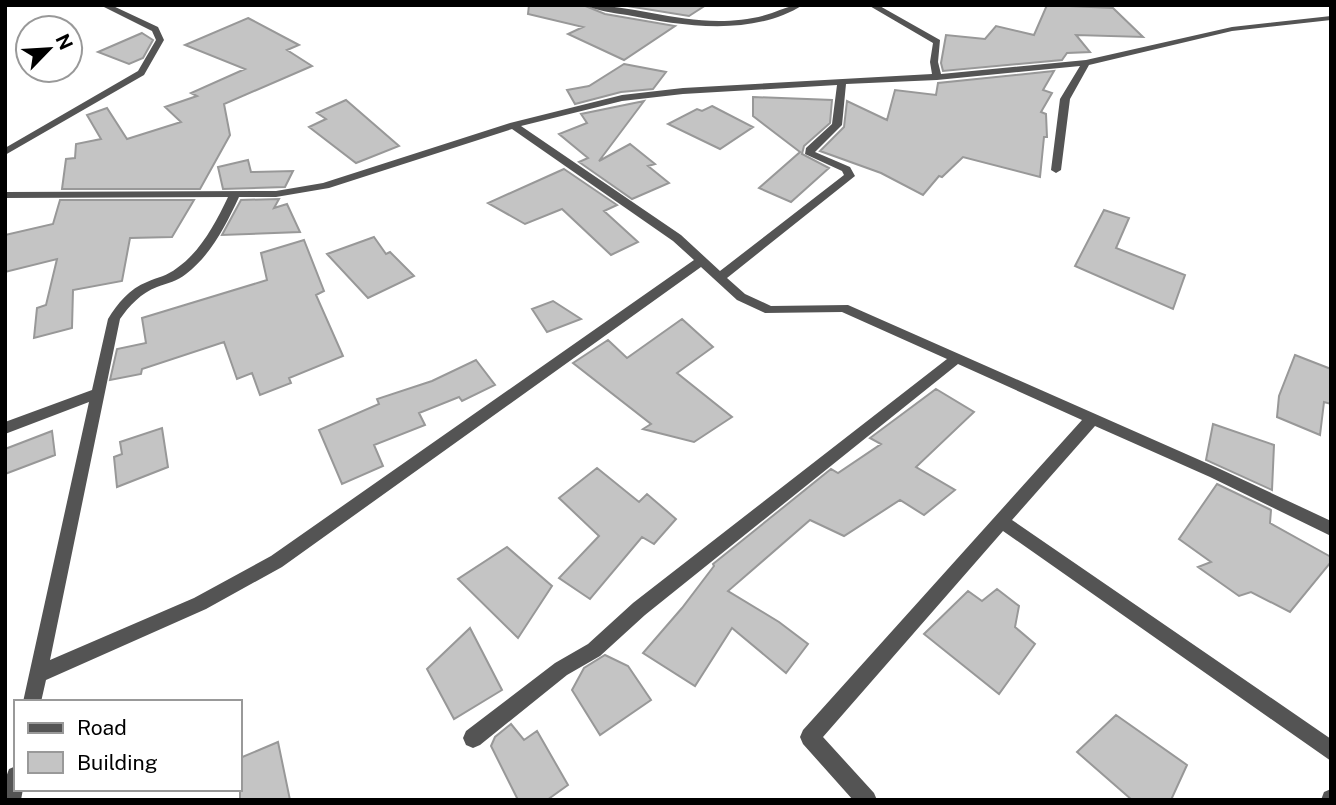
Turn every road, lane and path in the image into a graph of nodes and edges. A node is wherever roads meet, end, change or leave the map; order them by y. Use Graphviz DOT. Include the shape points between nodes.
graph roads {
  1 [pos="104,5"];
  2 [pos="589,5"];
  3 [pos="799,5"];
  4 [pos="872,5"];
  5 [pos="1331,18"];
  6 [pos="1086,63"];
  7 [pos="937,77"];
  8 [pos="842,83"];
  9 [pos="513,125"];
  10 [pos="5,152"];
  11 [pos="1056,170"];
  12 [pos="5,195"];
  13 [pos="234,196"];
  14 [pos="701,261"];
  15 [pos="719,278"];
  16 [pos="956,359"];
  17 [pos="98,393"];
  18 [pos="1093,419"];
  19 [pos="5,428"];
  20 [pos="1002,522"];
  21 [pos="1331,529"];
  22 [pos="38,674"];
  23 [pos="32,700"];
  24 [pos="473,738"];
  25 [pos="1331,751"];
  26 [pos="867,800"];
  1 -- 10 [label="street" via="155,29 160,40 147,66 127,83"];
  2 -- 3 [label="street" via="704,26 757,19"];
  4 -- 7 [label="street" via="937,42"];
  5 -- 6 [label="street" via="1231,29"];
  6 -- 7 [label="street"];
  6 -- 11 [label="street" via="1065,99"];
  7 -- 8 [label="street"];
  8 -- 9 [label="street" via="622,98"];
  8 -- 15 [label="street" via="837,125 810,154 846,169 850,176"];
  9 -- 13 [label="street" via="325,186"];
  9 -- 14 [label="street" via="657,223"];
  12 -- 13 [label="street"];
  13 -- 17 [label="street" via="197,258 170,279 148,286 114,318"];
  14 -- 15 [label="street"];
  14 -- 22 [label="street" via="348,510 305,546 241,585"];
  15 -- 16 [label="street" via="758,306 778,310 844,308"];
  16 -- 18 [label="street"];
  16 -- 24 [label="street" via="648,601 594,650"];
  17 -- 19 [label="street"];
  17 -- 22 [label="street"];
  18 -- 20 [label="street"];
  18 -- 21 [label="street"];
  20 -- 25 [label="street"];
  20 -- 26 [label="street" via="810,737"];
  22 -- 23 [label="street"];
}
